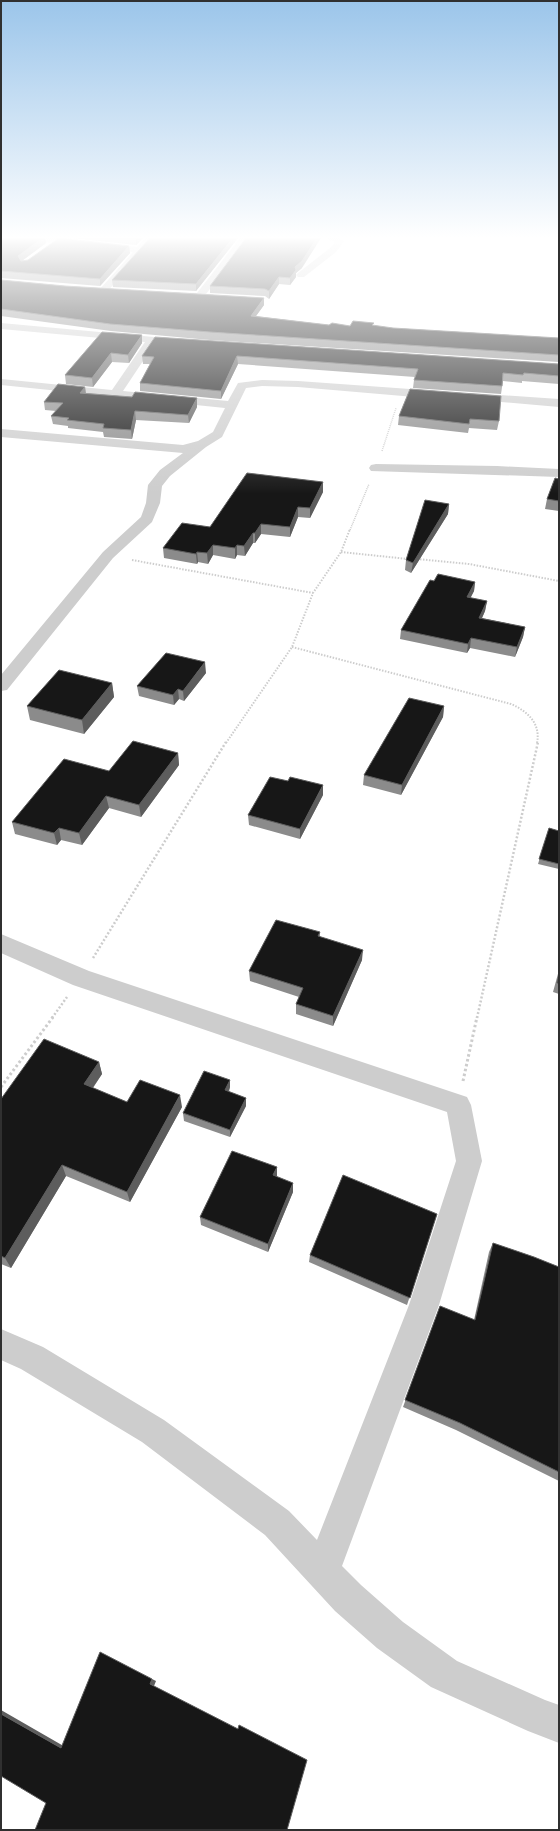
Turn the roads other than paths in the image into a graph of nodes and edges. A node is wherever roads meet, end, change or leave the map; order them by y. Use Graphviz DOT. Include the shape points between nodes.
graph roads {
  1 [pos="1,326"];
  2 [pos="151,341"];
  3 [pos="191,343"];
  4 [pos="1,382"];
  5 [pos="115,394"];
  6 [pos="559,403"];
  7 [pos="232,405"];
  8 [pos="1,433"];
  9 [pos="202,444"];
  10 [pos="376,468"];
  11 [pos="559,474"];
  12 [pos="1,686"];
  13 [pos="1,943"];
  14 [pos="1,1344"];
  15 [pos="323,1570"];
  16 [pos="559,1724"];
  1 -- 2 [label="street"];
  2 -- 3 [label="street"];
  2 -- 5 [label="street"];
  4 -- 5 [label="street"];
  5 -- 7 [label="street"];
  6 -- 7 [label="street" via="262,383 242,385"];
  7 -- 9 [label="street" via="218,434"];
  8 -- 9 [label="street" via="183,449"];
  9 -- 12 [label="street" via="165,473 155,485 153,502 147,518 108,555"];
  10 -- 11 [label="street"];
  13 -- 15 [label="street" via="81,978 458,1105 469,1161 424,1306"];
  14 -- 15 [label="street" via="32,1358 154,1431 277,1524"];
  15 -- 16 [label="street" via="348,1598 390,1635 444,1674"];
}
